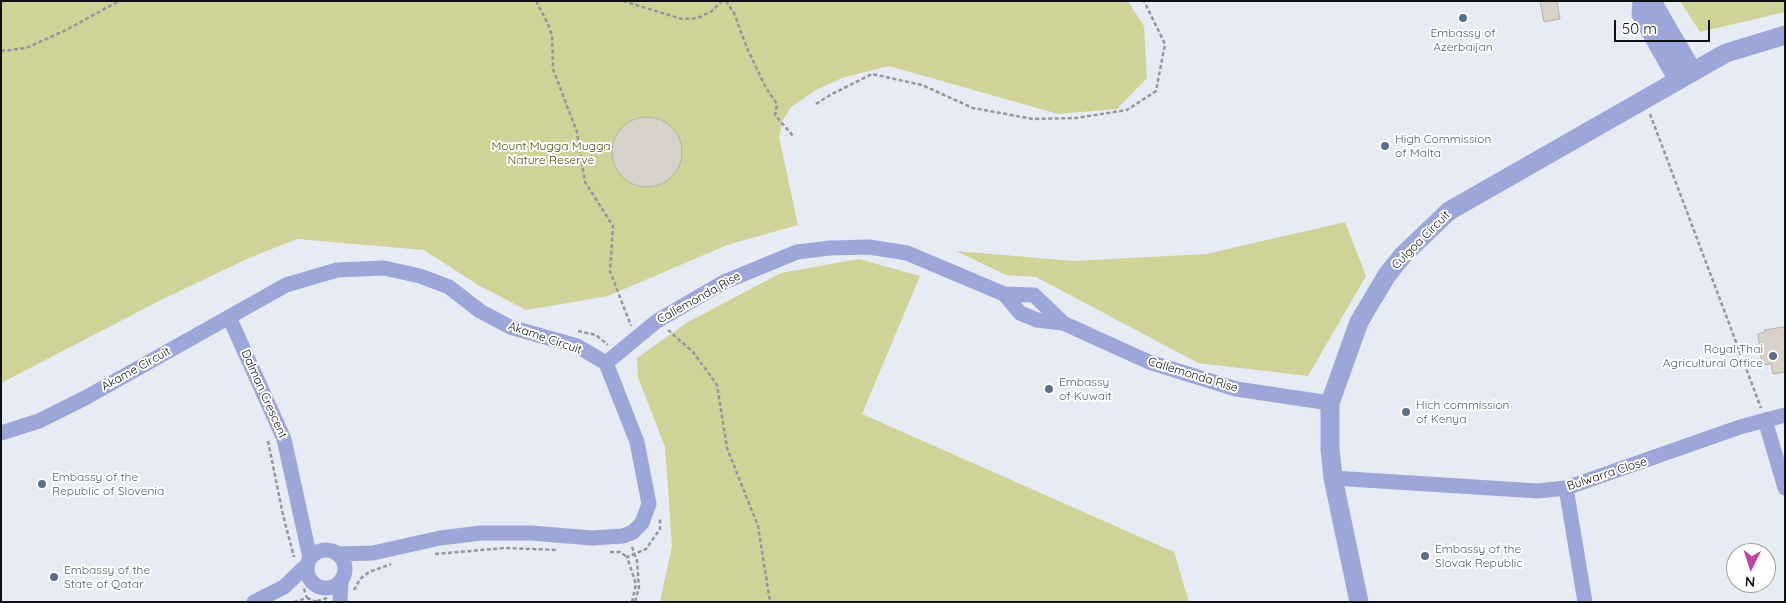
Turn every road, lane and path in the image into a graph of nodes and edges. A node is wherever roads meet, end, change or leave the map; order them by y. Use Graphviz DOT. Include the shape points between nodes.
graph roads {
  1 [pos="119,1"];
  2 [pos="536,1"];
  3 [pos="623,1"];
  4 [pos="724,1"];
  5 [pos="1144,1"];
  6 [pos="1642,2"];
  7 [pos="1785,35"];
  8 [pos="1,51"];
  9 [pos="1685,76"];
  10 [pos="816,104"];
  11 [pos="1649,111"];
  12 [pos="794,137"];
  13 [pos="1004,294"];
  14 [pos="229,317"];
  15 [pos="657,321"];
  16 [pos="637,322"];
  17 [pos="1063,323"];
  18 [pos="570,329"];
  19 [pos="630,332"];
  20 [pos="613,341"];
  21 [pos="606,363"];
  22 [pos="1330,403"];
  23 [pos="1785,415"];
  24 [pos="1765,420"];
  25 [pos="1,433"];
  26 [pos="267,434"];
  27 [pos="1333,478"];
  28 [pos="1566,488"];
  29 [pos="1785,488"];
  30 [pos="306,531"];
  31 [pos="628,534"];
  32 [pos="558,550"];
  33 [pos="332,552"];
  34 [pos="602,552"];
  35 [pos="373,553"];
  36 [pos="432,555"];
  37 [pos="627,557"];
  38 [pos="397,562"];
  39 [pos="322,587"];
  40 [pos="254,602"];
  41 [pos="294,602"];
  42 [pos="636,602"];
  43 [pos="770,602"];
  44 [pos="1359,602"];
  45 [pos="1585,602"];
  1 -- 8 [label="path" via="26,48"];
  2 -- 19 [label="path" via="552,35 553,68 577,132 585,182 613,226 610,271"];
  3 -- 4 [label="path" via="682,19 698,18"];
  4 -- 12 [label="path" via="734,13 747,48 777,104 775,115"];
  5 -- 10 [label="path" via="1164,44 1156,91 1128,110 1076,118 1033,119 973,108 922,85 872,74"];
  6 -- 9 [label="street" via="1641,14"];
  7 -- 9 [label="street, Culgoa Circuit" via="1726,53"];
  9 -- 22 [label="street, Culgoa Circuit" via="1449,211 1387,275 1359,322"];
  11 -- 24 [label="path"];
  13 -- 15 [label="street, Callemonda Rise" via="907,253 869,247 830,248 797,252 751,270"];
  13 -- 17 [label="street, Callemonda Rise" via="1020,313 1036,320"];
  13 -- 17 [label="street, Callemonda Rise" via="1034,295"];
  14 -- 21 [label="street, Akame Circuit" via="286,285 337,270 384,268 449,287 480,311 510,326 577,346"];
  14 -- 25 [label="street, Akame Circuit" via="39,421"];
  14 -- 30 [label="street, Dalman Crescent" via="284,439"];
  15 -- 19 [label="street, Callemonda Rise"];
  15 -- 43 [label="path" via="693,352 717,385 727,448 758,526"];
  16 -- 19 [label="path"];
  17 -- 22 [label="street, Callemonda Rise" via="1149,362 1236,389"];
  18 -- 20 [label="path" via="596,334 607,345"];
  19 -- 21 [label="street, Callemonda Rise"];
  21 -- 31 [label="street" via="637,442 649,504 642,523"];
  22 -- 27 [label="street, Culgoa Circuit"];
  23 -- 24 [label="street, Bulwarra Close"];
  24 -- 28 [label="street, Bulwarra Close"];
  24 -- 29 [label="street"];
  26 -- 39 [label="path" via="283,515"];
  27 -- 28 [label="street, Bulwarra Close" via="1538,491"];
  27 -- 44 [label="street, Culgoa Circuit"];
  28 -- 45 [label="street"];
  30 -- 33 [label="street"];
  30 -- 39 [label="street, Dalman Crescent"];
  31 -- 35 [label="street" via="592,538 481,533 440,538"];
  31 -- 42 [label="path" via="637,561 639,588"];
  32 -- 36 [label="path" via="505,548"];
  33 -- 35 [label="street"];
  33 -- 39 [label="street" via="344,564"];
  33 -- 39 [label="street" via="315,553"];
  34 -- 37 [label="path" via="620,552"];
  35 -- 39 [label="street"];
  38 -- 39 [label="path" via="369,572 355,589"];
  39 -- 40 [label="street" via="284,587"];
  39 -- 41 [label="path"];
}
